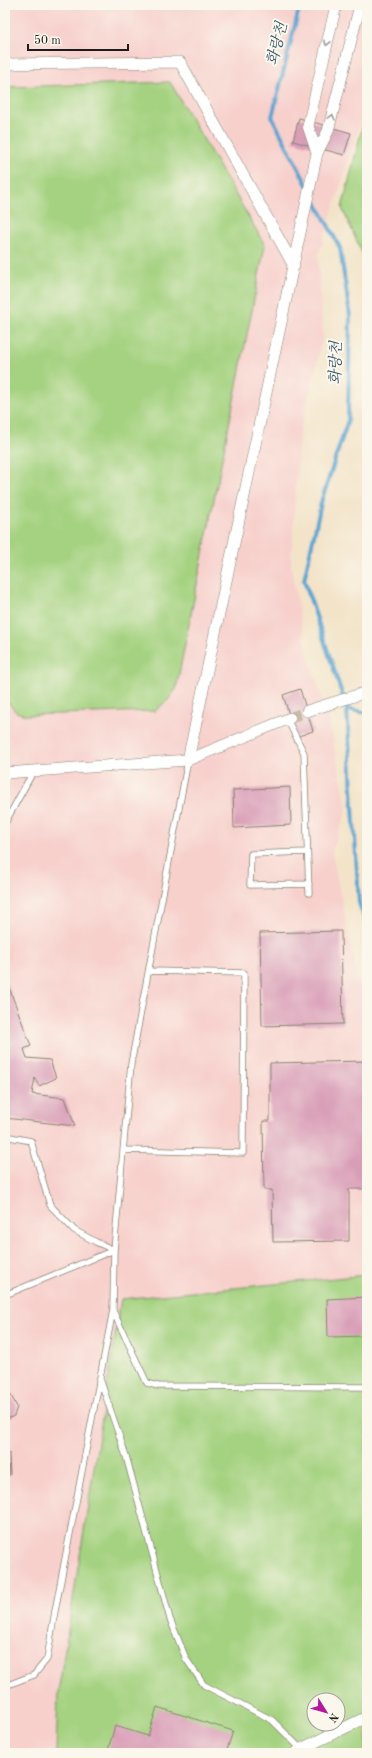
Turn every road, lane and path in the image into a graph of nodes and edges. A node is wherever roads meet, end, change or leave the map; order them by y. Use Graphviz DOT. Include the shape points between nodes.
graph roads {
  1 [pos="336,5"];
  2 [pos="360,5"];
  3 [pos="5,64"];
  4 [pos="317,153"];
  5 [pos="294,266"];
  6 [pos="367,692"];
  7 [pos="308,711"];
  8 [pos="289,718"];
  9 [pos="188,760"];
  10 [pos="34,770"];
  11 [pos="5,773"];
  12 [pos="5,824"];
  13 [pos="307,852"];
  14 [pos="309,884"];
  15 [pos="309,893"];
  16 [pos="148,971"];
  17 [pos="5,1136"];
  18 [pos="123,1150"];
  19 [pos="114,1250"];
  20 [pos="5,1295"];
  21 [pos="113,1310"];
  22 [pos="100,1378"];
  23 [pos="367,1387"];
  24 [pos="5,1686"];
  25 [pos="367,1717"];
  26 [pos="299,1751"];
  1 -- 4 [label="street, one-way" via="308,126"];
  4 -- 2 [label="street, one-way" via="328,131"];
  3 -- 5 [label="street" via="180,62"];
  4 -- 5 [label="street"];
  5 -- 9 [label="street"];
  6 -- 7 [label="street"];
  8 -- 9 [label="street"];
  8 -- 13 [label="lane" via="304,753"];
  9 -- 10 [label="street"];
  9 -- 16 [label="lane"];
  10 -- 11 [label="street"];
  10 -- 12 [label="lane"];
  13 -- 14 [label="lane"];
  13 -- 14 [label="lane" via="251,854 250,885"];
  14 -- 15 [label="lane"];
  16 -- 18 [label="lane" via="131,1064"];
  16 -- 18 [label="lane" via="244,973 244,1153"];
  17 -- 19 [label="lane" via="31,1141 50,1205 74,1230"];
  18 -- 19 [label="lane"];
  19 -- 20 [label="lane"];
  19 -- 21 [label="lane"];
  21 -- 22 [label="lane"];
  21 -- 23 [label="lane" via="147,1383 158,1386"];
  22 -- 24 [label="lane" via="47,1659 34,1675"];
  22 -- 26 [label="lane" via="126,1456 170,1619 186,1659 204,1685 272,1720"];
  25 -- 26 [label="street"];
}
